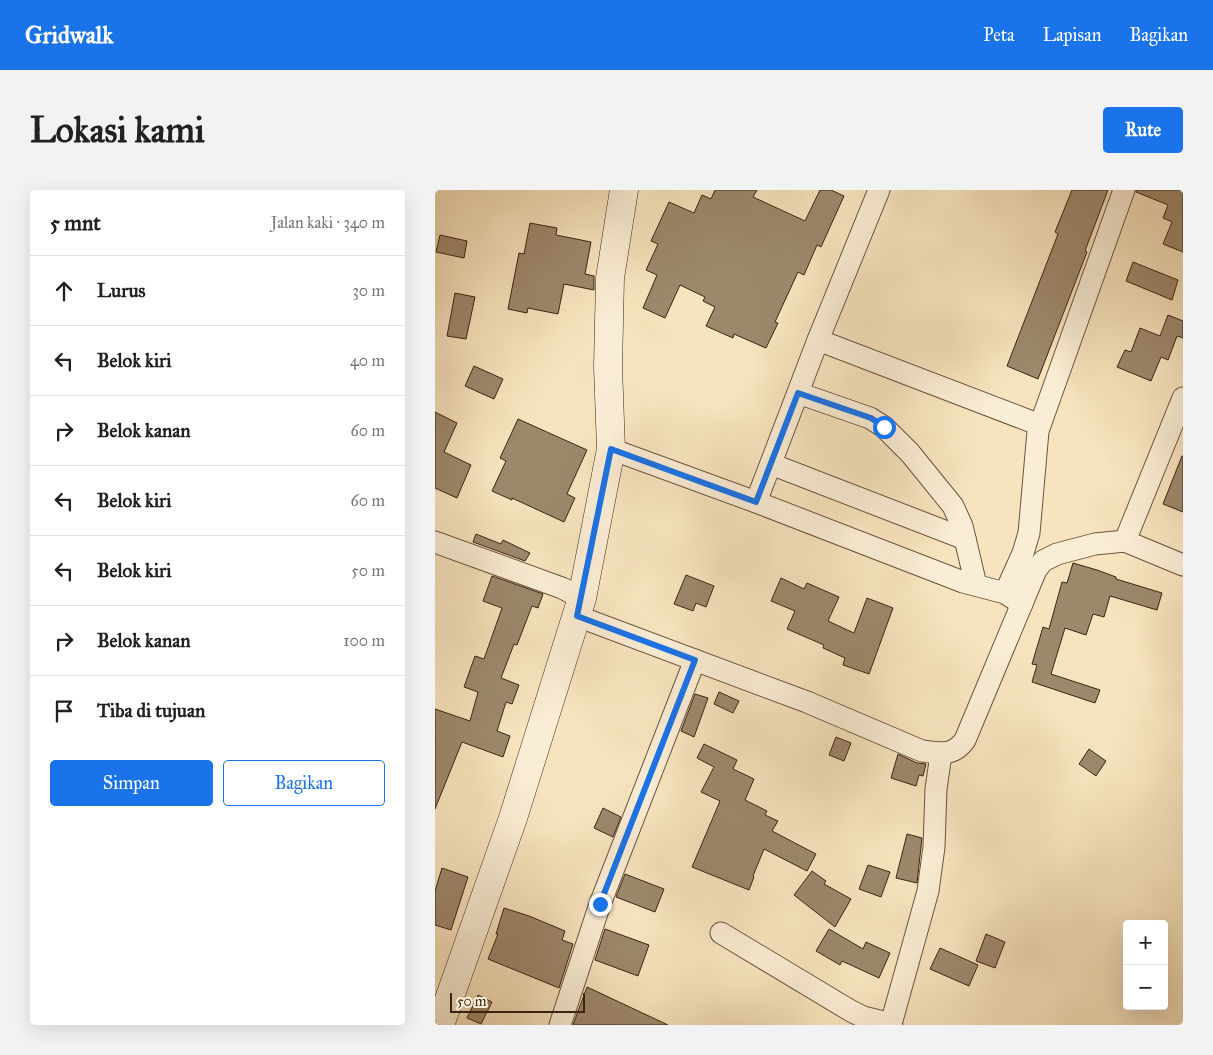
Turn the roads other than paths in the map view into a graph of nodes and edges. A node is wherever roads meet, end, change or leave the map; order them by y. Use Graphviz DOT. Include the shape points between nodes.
graph roads {
  1 [pos="624,190"];
  2 [pos="879,190"];
  3 [pos="1124,190"];
  4 [pos="818,340"];
  5 [pos="798,393"];
  6 [pos="1183,398"];
  7 [pos="1040,425"];
  8 [pos="611,449"];
  9 [pos="771,464"];
  10 [pos="756,502"];
  11 [pos="965,539"];
  12 [pos="1125,541"];
  13 [pos="435,542"];
  14 [pos="1183,565"];
  15 [pos="977,585"];
  16 [pos="1014,599"];
  17 [pos="580,607"];
  18 [pos="695,660"];
  19 [pos="941,754"];
  20 [pos="721,933"];
  21 [pos="440,1025"];
  22 [pos="560,1025"];
  23 [pos="891,1025"];
  1 -- 8 [label="main road" via="610,278 608,367"];
  2 -- 4 [label="street"];
  3 -- 7 [label="street"];
  4 -- 5 [label="street"];
  4 -- 7 [label="street"];
  5 -- 9 [label="street"];
  5 -- 11 [label="street" via="871,418 884,427 953,506 963,526"];
  6 -- 12 [label="street"];
  7 -- 16 [label="street" via="1029,533"];
  8 -- 10 [label="street"];
  8 -- 17 [label="main road"];
  9 -- 10 [label="street"];
  9 -- 11 [label="street"];
  10 -- 15 [label="street"];
  11 -- 15 [label="street"];
  12 -- 14 [label="street"];
  12 -- 16 [label="street" via="1095,544 1057,554 1043,562"];
  13 -- 17 [label="street" via="562,588"];
  15 -- 16 [label="street"];
  16 -- 19 [label="street" via="965,740 959,748"];
  17 -- 18 [label="street"];
  17 -- 21 [label="main road" via="513,818"];
  18 -- 19 [label="street" via="807,702 922,751"];
  18 -- 22 [label="street" via="600,904"];
  19 -- 23 [label="street" via="936,789 935,847 928,891"];
  20 -- 23 [label="street" via="851,1012"];
}
